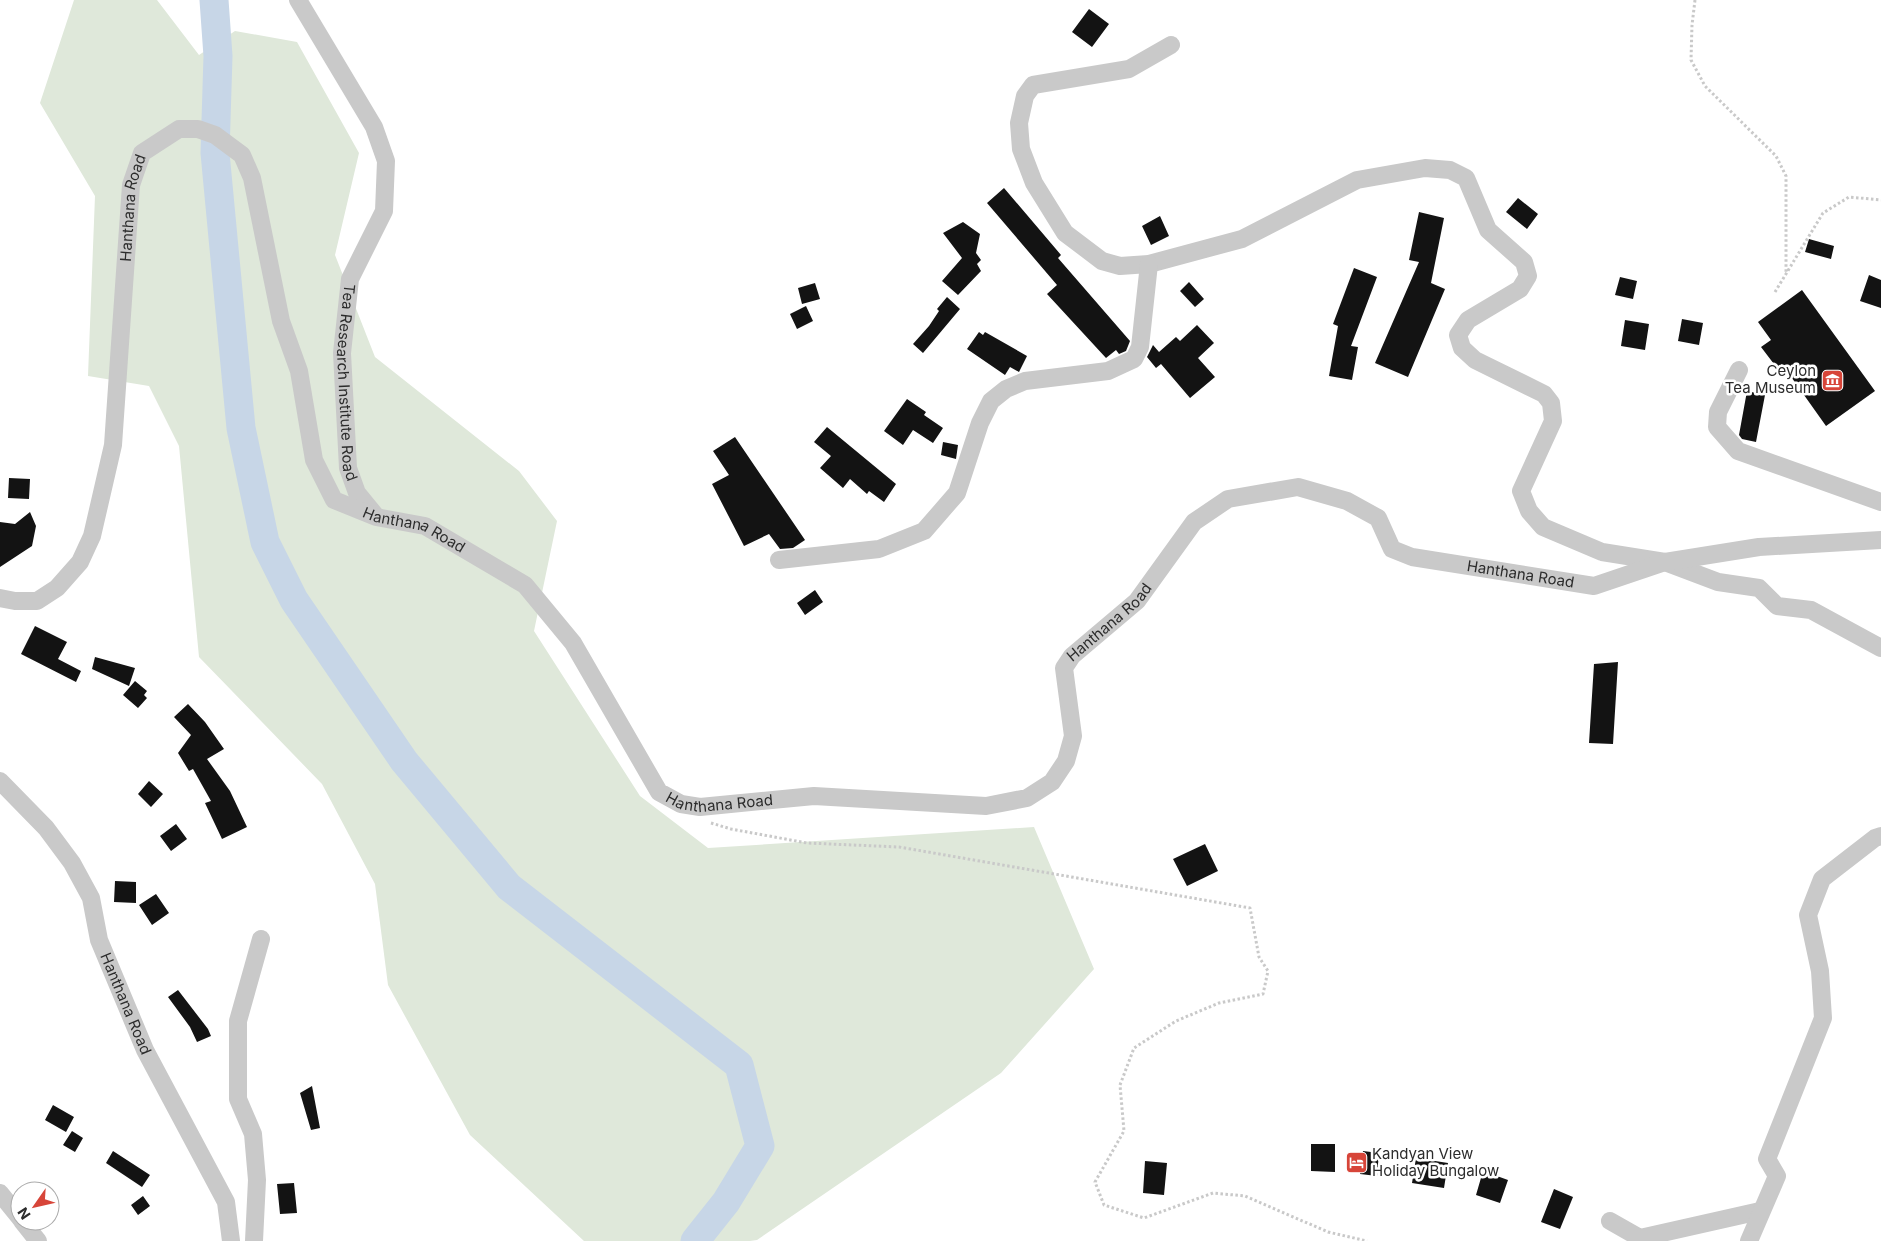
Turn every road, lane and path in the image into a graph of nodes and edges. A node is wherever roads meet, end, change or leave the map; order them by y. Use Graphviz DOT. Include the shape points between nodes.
graph roads {
  1 [pos="298,0"];
  2 [pos="1695,0"];
  3 [pos="1171,44"];
  4 [pos="1881,200"];
  5 [pos="1149,264"];
  6 [pos="1786,274"];
  7 [pos="1774,292"];
  8 [pos="1739,370"];
  9 [pos="1881,502"];
  10 [pos="376,517"];
  11 [pos="1881,540"];
  12 [pos="779,560"];
  13 [pos="1665,562"];
  14 [pos="0,598"];
  15 [pos="1881,648"];
  16 [pos="0,781"];
  17 [pos="700,808"];
  18 [pos="1881,836"];
  19 [pos="261,939"];
  20 [pos="0,1193"];
  21 [pos="10,1206"];
  22 [pos="1760,1211"];
  23 [pos="1610,1221"];
  24 [pos="30,1231"];
  25 [pos="38,1241"];
  26 [pos="231,1241"];
  27 [pos="254,1241"];
  28 [pos="1367,1241"];
  29 [pos="1749,1241"];
  1 -- 10 [label="street, Tea Research Institute Road" via="374,128 386,161 384,211 350,279 342,353 348,468 357,493"];
  2 -- 6 [label="path" via="1691,60 1705,86 1776,156 1786,176"];
  3 -- 5 [label="street" via="1129,69 1033,85 1025,96 1019,123 1022,149 1034,184 1065,233 1102,261 1120,266"];
  4 -- 6 [label="path" via="1849,197 1823,213"];
  5 -- 12 [label="street" via="1140,347 1134,359 1108,372 1025,382 1006,389 992,401 980,423 957,493 924,531 879,549"];
  5 -- 13 [label="street" via="1242,239 1357,180 1425,168 1450,170 1466,178 1488,230 1524,262 1528,276 1520,289 1468,320 1458,335 1462,348 1475,360 1544,394 1551,403 1553,421 1521,491 1529,511 1543,527 1602,552"];
  6 -- 7 [label="path"];
  8 -- 9 [label="street" via="1718,412 1718,428 1738,451"];
  10 -- 14 [label="street, Hanthana Road" via="334,500 314,460 299,372 281,321 252,178 242,156 215,135 198,129 179,129 142,153 131,185 113,445 92,536 80,562 57,588 37,601"];
  10 -- 17 [label="street, Hanthana Road" via="425,526 525,585 573,643 659,792 680,804"];
  11 -- 13 [label="street, Hanthana Road" via="1759,547"];
  13 -- 15 [label="street" via="1718,582 1759,588 1777,606 1811,610"];
  13 -- 17 [label="street, Hanthana Road" via="1594,586 1412,557 1392,549 1378,518 1347,500 1298,487 1228,499 1194,522 1137,601 1072,656 1064,668 1074,736 1066,761 1052,782 1027,798 986,806 814,796"];
  16 -- 26 [label="street, Hanthana Road" via="46,828 91,898 99,940 145,1050 226,1202"];
  17 -- 28 [label="path" via="704,821 807,843 899,847 1250,908 1259,957 1268,971 1263,994 1219,1003 1176,1021 1134,1048 1120,1085 1124,1130 1095,1182 1104,1205 1144,1218 1213,1193 1245,1196 1328,1232"];
  18 -- 22 [label="street" via="1822,880 1808,915 1820,971 1823,1018 1767,1158 1777,1176"];
  19 -- 27 [label="street" via="238,1021 238,1099 252,1134 257,1180"];
  20 -- 21 [label="street"];
  22 -- 23 [label="street" via="1640,1238"];
  22 -- 29 [label="street"];
  24 -- 25 [label="street"];
}
